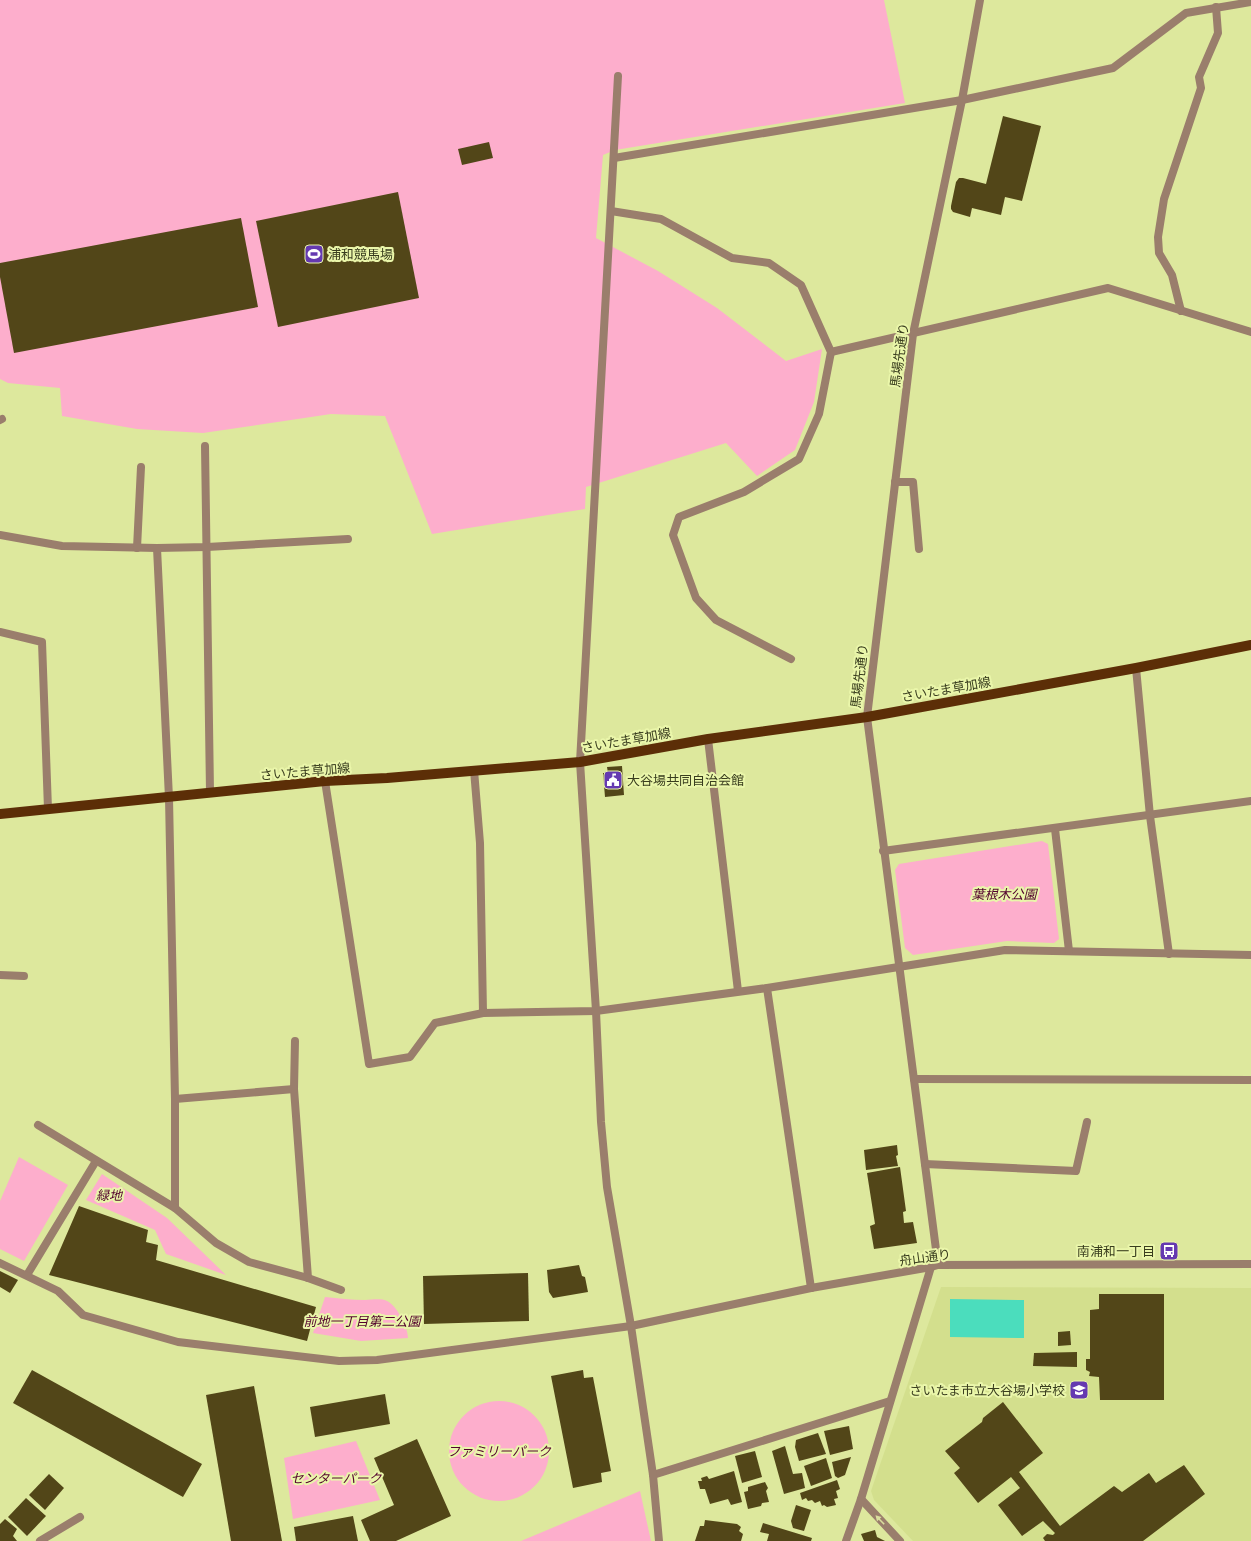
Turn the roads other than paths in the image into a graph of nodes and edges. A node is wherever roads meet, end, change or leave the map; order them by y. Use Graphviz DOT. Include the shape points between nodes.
graph roads {
  1 [pos="980,0"];
  2 [pos="1251,2"];
  3 [pos="1216,7"];
  4 [pos="618,76"];
  5 [pos="962,100"];
  6 [pos="614,158"];
  7 [pos="611,210"];
  8 [pos="1181,311"];
  9 [pos="1251,332"];
  10 [pos="913,334"];
  11 [pos="831,352"];
  12 [pos="206,446"];
  13 [pos="140,467"];
  14 [pos="895,482"];
  15 [pos="0,535"];
  16 [pos="348,538"];
  17 [pos="206,547"];
  18 [pos="137,548"];
  19 [pos="157,548"];
  20 [pos="919,549"];
  21 [pos="0,632"];
  22 [pos="1251,645"];
  23 [pos="791,659"];
  24 [pos="1136,668"];
  25 [pos="867,717"];
  26 [pos="708,739"];
  27 [pos="580,762"];
  28 [pos="474,770"];
  29 [pos="325,782"];
  30 [pos="210,792"];
  31 [pos="169,798"];
  32 [pos="1251,801"];
  33 [pos="48,809"];
  34 [pos="0,814"];
  35 [pos="1150,816"];
  36 [pos="1055,829"];
  37 [pos="883,851"];
  38 [pos="1069,951"];
  39 [pos="1169,954"];
  40 [pos="1251,955"];
  41 [pos="899,966"];
  42 [pos="0,975"];
  43 [pos="24,976"];
  44 [pos="767,988"];
  45 [pos="738,991"];
  46 [pos="596,1010"];
  47 [pos="484,1013"];
  48 [pos="295,1041"];
  49 [pos="914,1079"];
  50 [pos="1251,1080"];
  51 [pos="294,1089"];
  52 [pos="175,1099"];
  53 [pos="1087,1122"];
  54 [pos="38,1125"];
  55 [pos="96,1161"];
  56 [pos="925,1164"];
  57 [pos="175,1208"];
  58 [pos="0,1263"];
  59 [pos="1251,1264"];
  60 [pos="935,1266"];
  61 [pos="27,1275"];
  62 [pos="308,1278"];
  63 [pos="811,1288"];
  64 [pos="341,1290"];
  65 [pos="631,1326"];
  66 [pos="890,1401"];
  67 [pos="653,1475"];
  68 [pos="861,1499"];
  69 [pos="80,1517"];
  70 [pos="40,1541"];
  71 [pos="659,1541"];
  72 [pos="846,1541"];
  73 [pos="900,1541"];
  1 -- 5 [label="street, 馬場先通り"];
  2 -- 3 [label="street"];
  3 -- 5 [label="street" via="1186,13 1113,68"];
  3 -- 8 [label="street" via="1218,33 1199,77 1201,88 1164,198 1158,237 1159,253 1172,275"];
  4 -- 6 [label="street"];
  5 -- 6 [label="street"];
  5 -- 10 [label="street, 馬場先通り"];
  6 -- 7 [label="street"];
  7 -- 11 [label="street" via="661,219 732,258 769,263 801,285"];
  7 -- 27 [label="street"];
  8 -- 9 [label="street"];
  8 -- 10 [label="street" via="1108,288"];
  10 -- 11 [label="street"];
  10 -- 14 [label="street, 馬場先通り"];
  11 -- 23 [label="street" via="820,414 799,459 744,492 679,517 673,535 696,598 716,620"];
  12 -- 17 [label="street"];
  13 -- 18 [label="street"];
  14 -- 20 [label="street" via="913,482"];
  14 -- 25 [label="street, 馬場先通り"];
  15 -- 18 [label="street" via="62,546"];
  16 -- 17 [label="street"];
  17 -- 19 [label="street"];
  17 -- 30 [label="street"];
  18 -- 19 [label="street"];
  19 -- 31 [label="street"];
  21 -- 33 [label="street" via="42,642"];
  22 -- 24 [label="main road, さいたま草加線"];
  24 -- 25 [label="main road, さいたま草加線"];
  24 -- 35 [label="street"];
  25 -- 26 [label="main road, さいたま草加線"];
  25 -- 37 [label="street, 馬場先通り"];
  26 -- 27 [label="main road, さいたま草加線"];
  26 -- 45 [label="street"];
  27 -- 28 [label="main road, さいたま草加線"];
  27 -- 46 [label="street"];
  28 -- 29 [label="main road, さいたま草加線"];
  28 -- 47 [label="street" via="480,843"];
  29 -- 30 [label="main road, さいたま草加線"];
  29 -- 47 [label="street" via="370,1064 410,1057 435,1023"];
  30 -- 31 [label="main road, さいたま草加線"];
  31 -- 33 [label="main road, さいたま草加線"];
  31 -- 52 [label="street"];
  32 -- 35 [label="street"];
  33 -- 34 [label="main road, さいたま草加線"];
  35 -- 36 [label="street"];
  35 -- 39 [label="street"];
  36 -- 37 [label="street"];
  36 -- 38 [label="street"];
  37 -- 41 [label="street, 馬場先通り"];
  38 -- 39 [label="street"];
  38 -- 41 [label="street" via="1005,950"];
  39 -- 40 [label="street"];
  41 -- 44 [label="street"];
  41 -- 49 [label="street, 馬場先通り"];
  42 -- 43 [label="street"];
  44 -- 45 [label="street"];
  44 -- 63 [label="street"];
  45 -- 46 [label="street"];
  46 -- 47 [label="street"];
  46 -- 65 [label="street" via="607,1187"];
  48 -- 51 [label="street"];
  49 -- 50 [label="street"];
  49 -- 56 [label="street, 馬場先通り"];
  51 -- 52 [label="street"];
  51 -- 62 [label="street"];
  52 -- 57 [label="street"];
  53 -- 56 [label="street" via="1076,1171"];
  54 -- 55 [label="street"];
  55 -- 57 [label="street"];
  55 -- 61 [label="street"];
  56 -- 60 [label="street, 馬場先通り"];
  57 -- 62 [label="street" via="216,1243 249,1262"];
  58 -- 61 [label="street, 舟山通り"];
  59 -- 60 [label="street, 舟山通り"];
  60 -- 63 [label="street, 舟山通り"];
  60 -- 66 [label="street"];
  61 -- 65 [label="street, 舟山通り" via="58,1291 83,1315 170,1340 339,1361 377,1360"];
  62 -- 64 [label="street"];
  63 -- 65 [label="street, 舟山通り"];
  65 -- 67 [label="street"];
  66 -- 67 [label="street"];
  66 -- 68 [label="street"];
  67 -- 71 [label="street"];
  68 -- 72 [label="street"];
  73 -- 68 [label="street, one-way"];
  69 -- 70 [label="street"];
}
